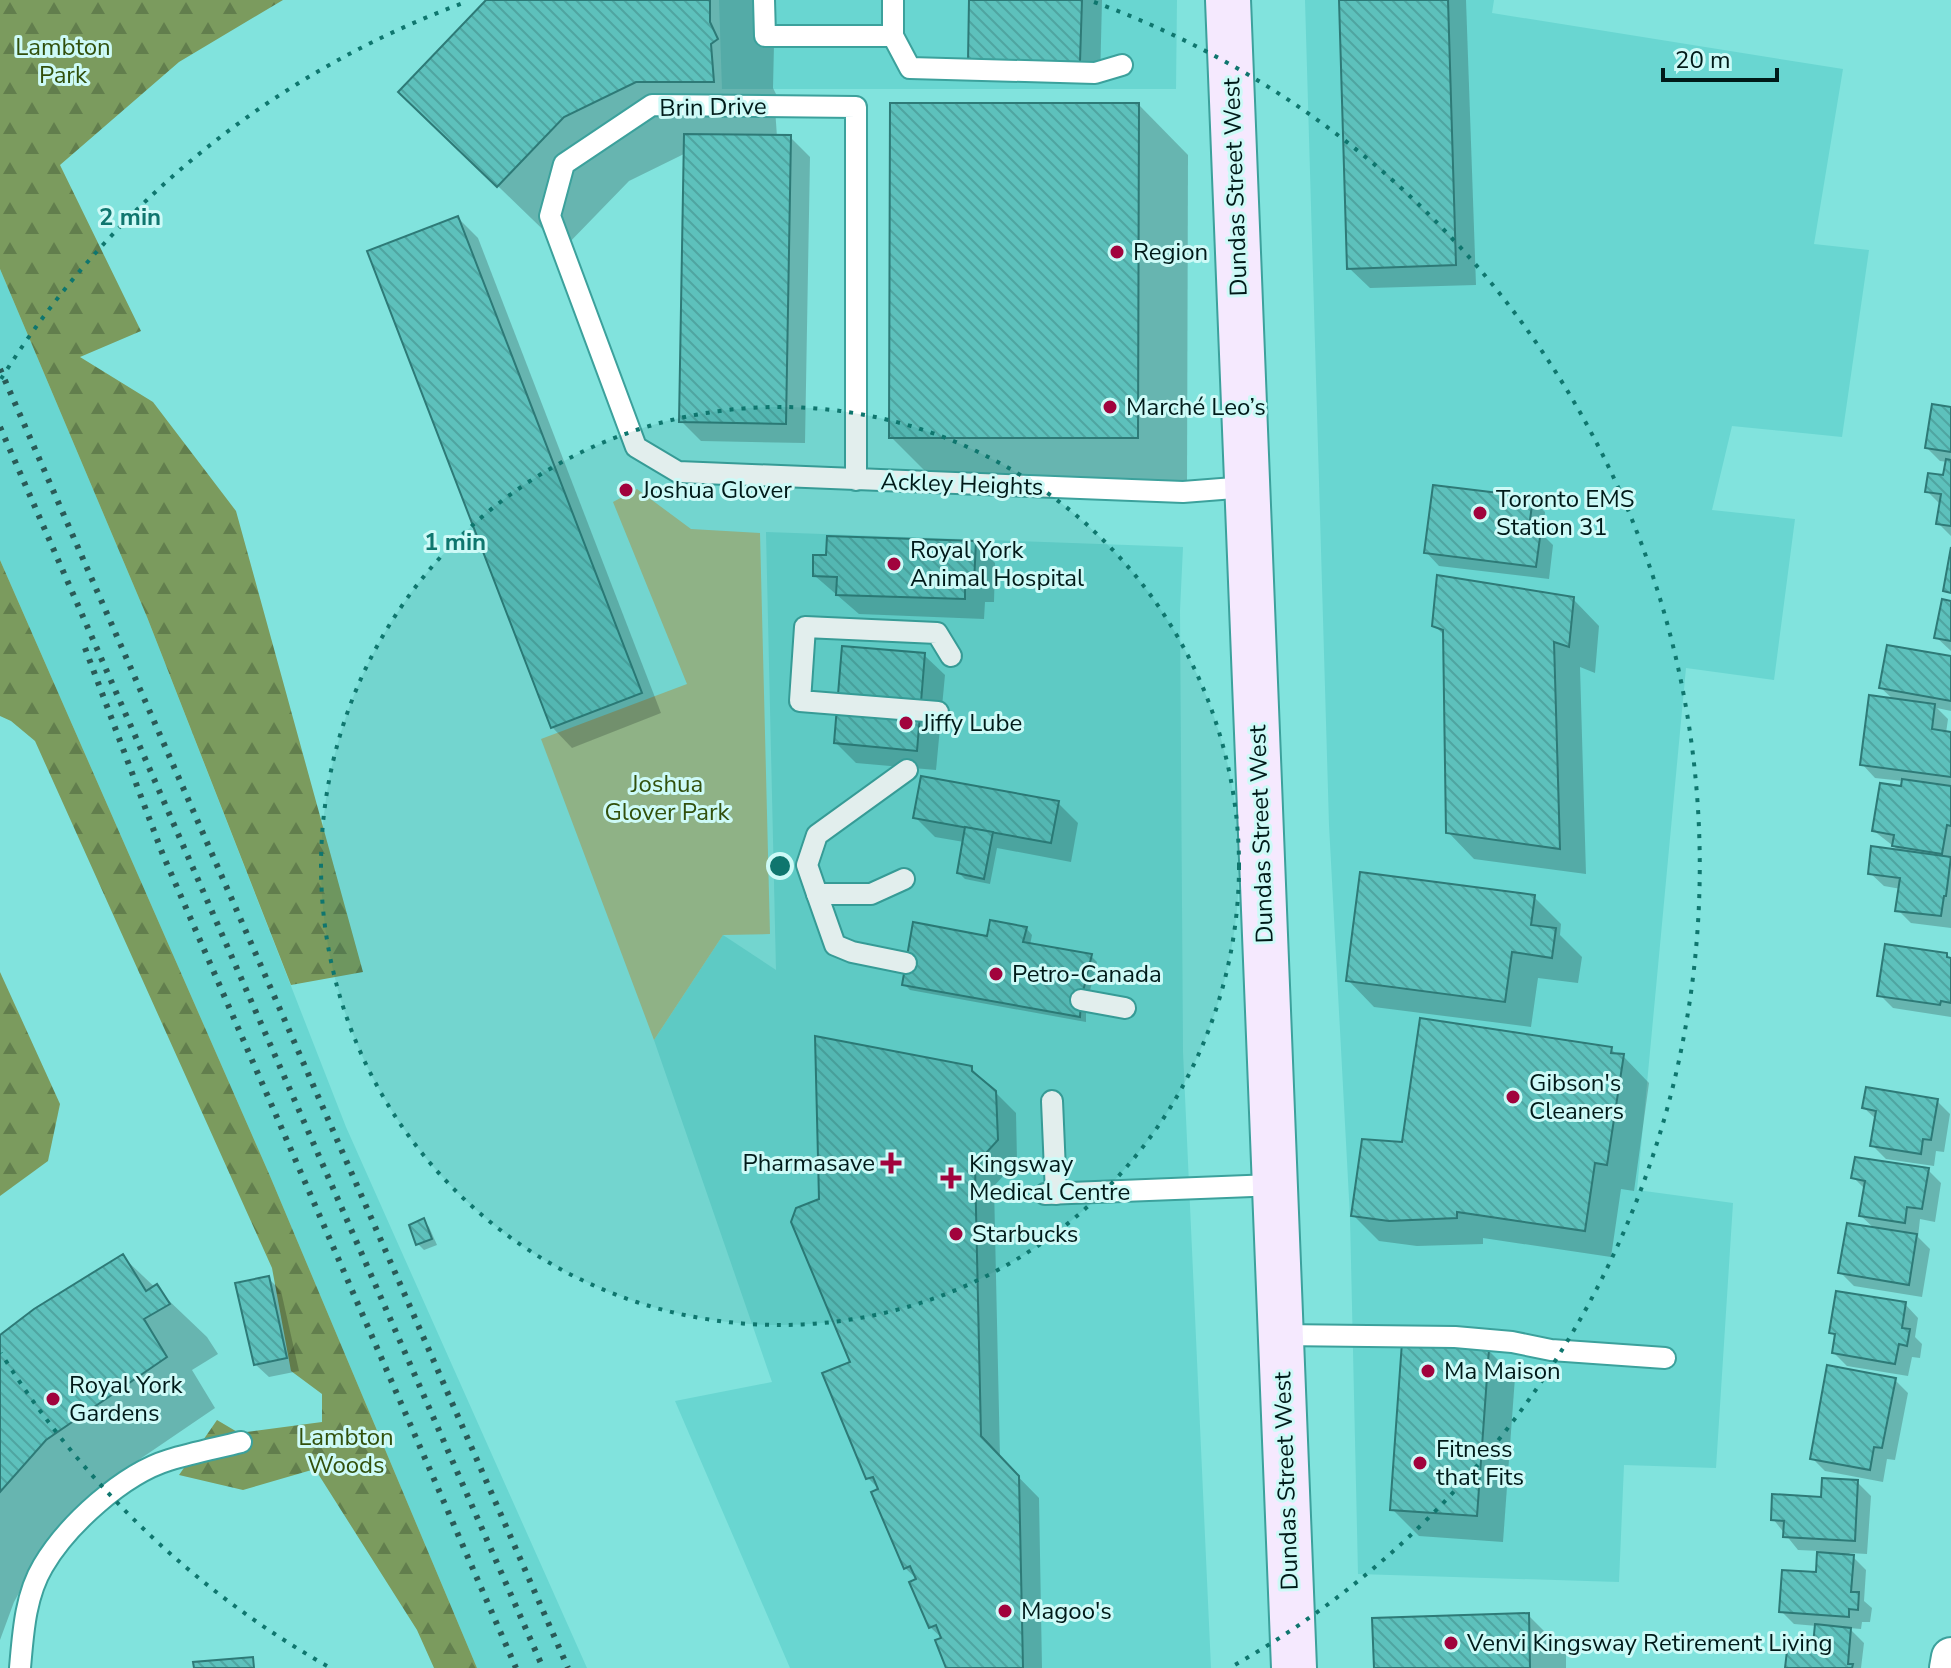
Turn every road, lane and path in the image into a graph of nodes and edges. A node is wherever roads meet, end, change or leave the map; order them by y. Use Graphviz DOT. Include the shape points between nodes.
graph roads {
  1 [pos="764,0"];
  2 [pos="893,0"];
  3 [pos="1228,0"];
  4 [pos="893,36"];
  5 [pos="1122,65"];
  6 [pos="678,472"];
  7 [pos="856,480"];
  8 [pos="1247,487"];
  9 [pos="951,656"];
  10 [pos="938,712"];
  11 [pos="907,770"];
  12 [pos="904,879"];
  13 [pos="817,894"];
  14 [pos="906,963"];
  15 [pos="1081,1000"];
  16 [pos="1125,1008"];
  17 [pos="1052,1101"];
  18 [pos="1275,1185"];
  19 [pos="1280,1335"];
  20 [pos="1665,1358"];
  21 [pos="241,1442"];
  22 [pos="1951,1657"];
  23 [pos="20,1668"];
  24 [pos="1294,1668"];
  25 [pos="1949,1668"];
  1 -- 4 [label="lane" via="765,36"];
  2 -- 4 [label="lane"];
  3 -- 8 [label="main road, Dundas Street West"];
  4 -- 5 [label="lane" via="910,68 1095,73"];
  6 -- 7 [label="lane, Ackley Heights"];
  6 -- 7 [label="lane, Brin Drive" via="636,447 555,230 550,216 564,164 652,105 856,107"];
  7 -- 8 [label="lane, Ackley Heights" via="1172,492"];
  8 -- 18 [label="main road, Dundas Street West"];
  9 -- 10 [label="lane" via="937,633 805,627 800,701"];
  11 -- 13 [label="lane" via="817,835 807,865"];
  12 -- 13 [label="lane" via="871,894"];
  13 -- 14 [label="lane" via="835,945"];
  15 -- 16 [label="lane"];
  17 -- 18 [label="lane" via="1051,1194"];
  18 -- 19 [label="main road, Dundas Street West"];
  19 -- 20 [label="lane" via="1455,1337"];
  19 -- 24 [label="main road, Dundas Street West"];
  21 -- 23 [label="lane" via="166,1461 85,1512 42,1567 25,1619"];
  22 -- 25 [label="street"];
}
